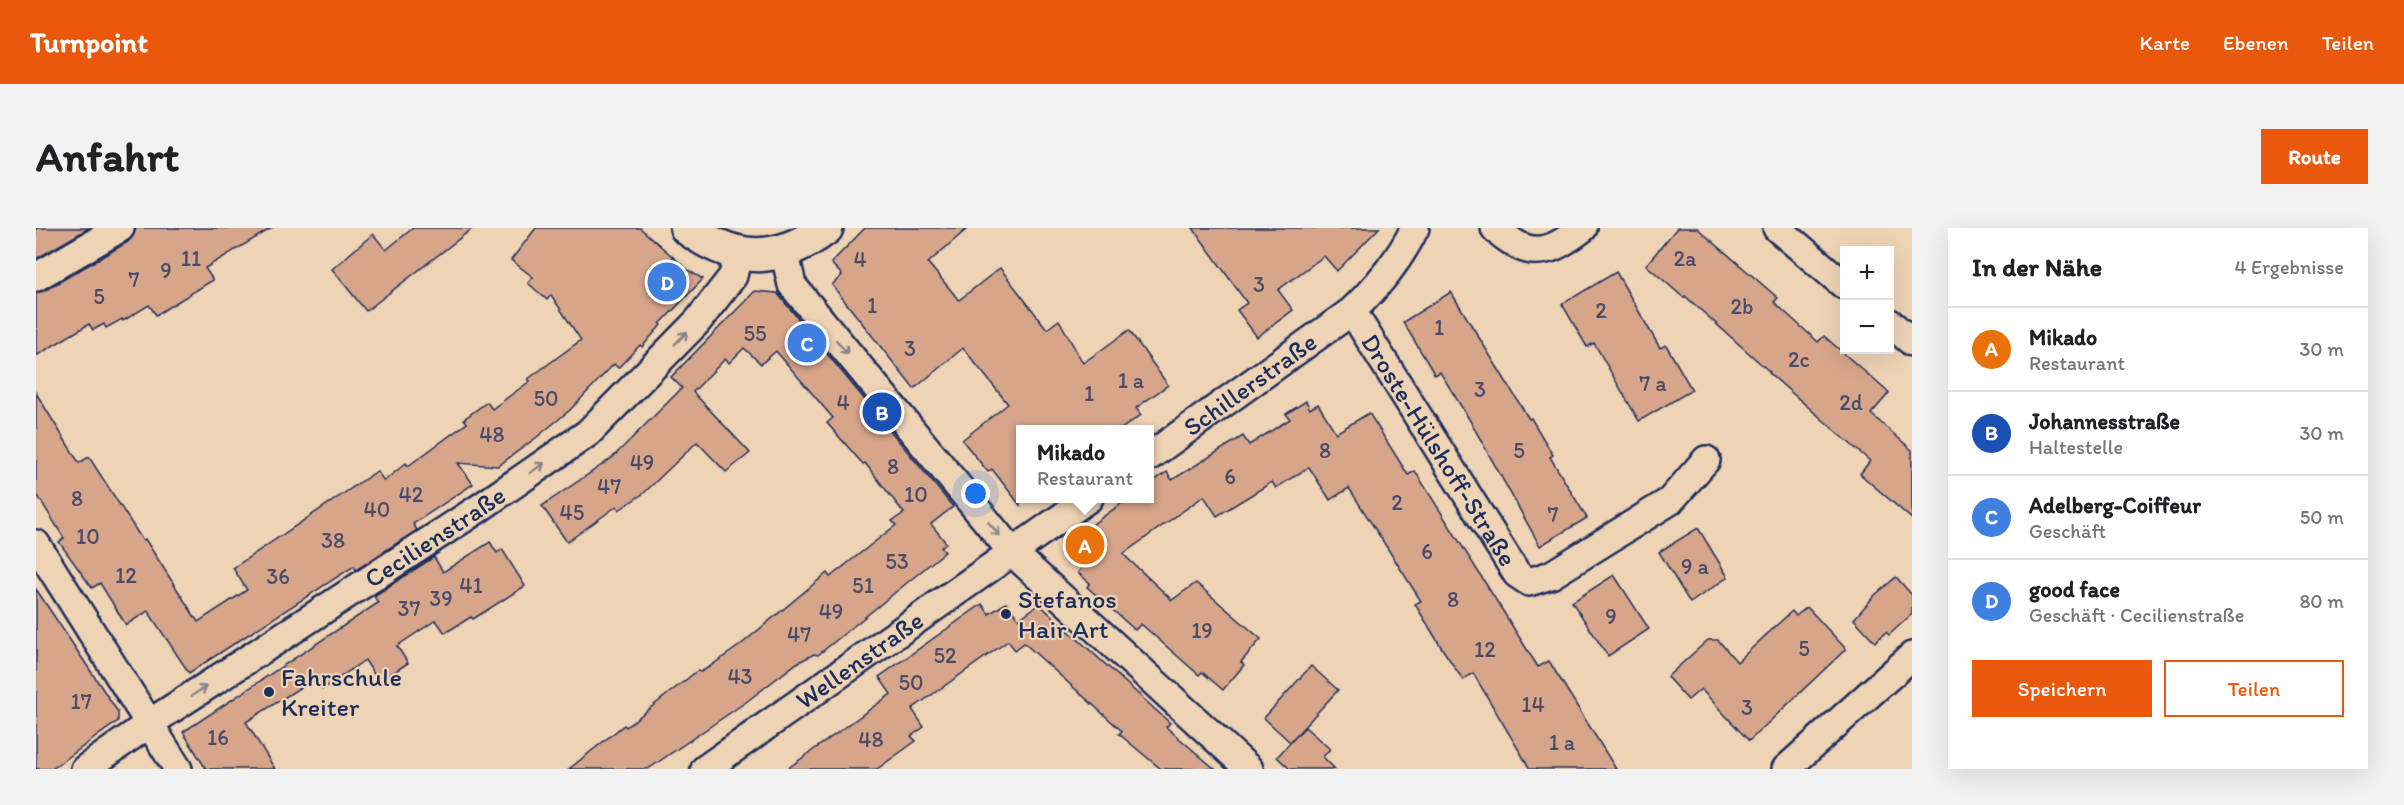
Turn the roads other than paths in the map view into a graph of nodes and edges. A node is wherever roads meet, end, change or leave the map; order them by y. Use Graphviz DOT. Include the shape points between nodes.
graph roads {
  1 [pos="120,228"];
  2 [pos="687,228"];
  3 [pos="826,228"];
  4 [pos="1415,228"];
  5 [pos="1495,228"];
  6 [pos="1583,228"];
  7 [pos="1777,228"];
  8 [pos="784,250"];
  9 [pos="738,254"];
  10 [pos="36,278"];
  11 [pos="1840,281"];
  12 [pos="1352,311"];
  13 [pos="1894,326"];
  14 [pos="1912,342"];
  15 [pos="1154,452"];
  16 [pos="1706,460"];
  17 [pos="1082,503"];
  18 [pos="36,544"];
  19 [pos="1013,553"];
  20 [pos="1912,656"];
  21 [pos="150,723"];
  22 [pos="86,769"];
  23 [pos="178,769"];
  24 [pos="705,769"];
  25 [pos="1249,769"];
  26 [pos="1786,769"];
  1 -- 10 [label="street"];
  2 -- 9 [label="main road" via="706,242"];
  3 -- 8 [label="main road" via="810,240"];
  4 -- 12 [label="street, Schillerstraße" via="1377,288"];
  5 -- 6 [label="street" via="1523,249 1544,251 1558,247"];
  7 -- 11 [label="street"];
  8 -- 9 [label="main road" via="762,256"];
  8 -- 19 [label="street, one-way" via="792,285"];
  21 -- 9 [label="street, Cecilienstraße, one-way" via="376,577 588,432 697,322 732,276"];
  12 -- 15 [label="street, Schillerstraße"];
  12 -- 16 [label="street, Droste-Hülshoff-Straße" via="1517,574 1529,582 1551,575 1670,501"];
  13 -- 14 [label="street"];
  17 -- 19 [label="street"];
  18 -- 21 [label="street"];
  19 -- 24 [label="street, Wellenstraße"];
  19 -- 25 [label="street"];
  20 -- 26 [label="street"];
  21 -- 22 [label="street, Cecilienstraße"];
  21 -- 23 [label="street"];
}
